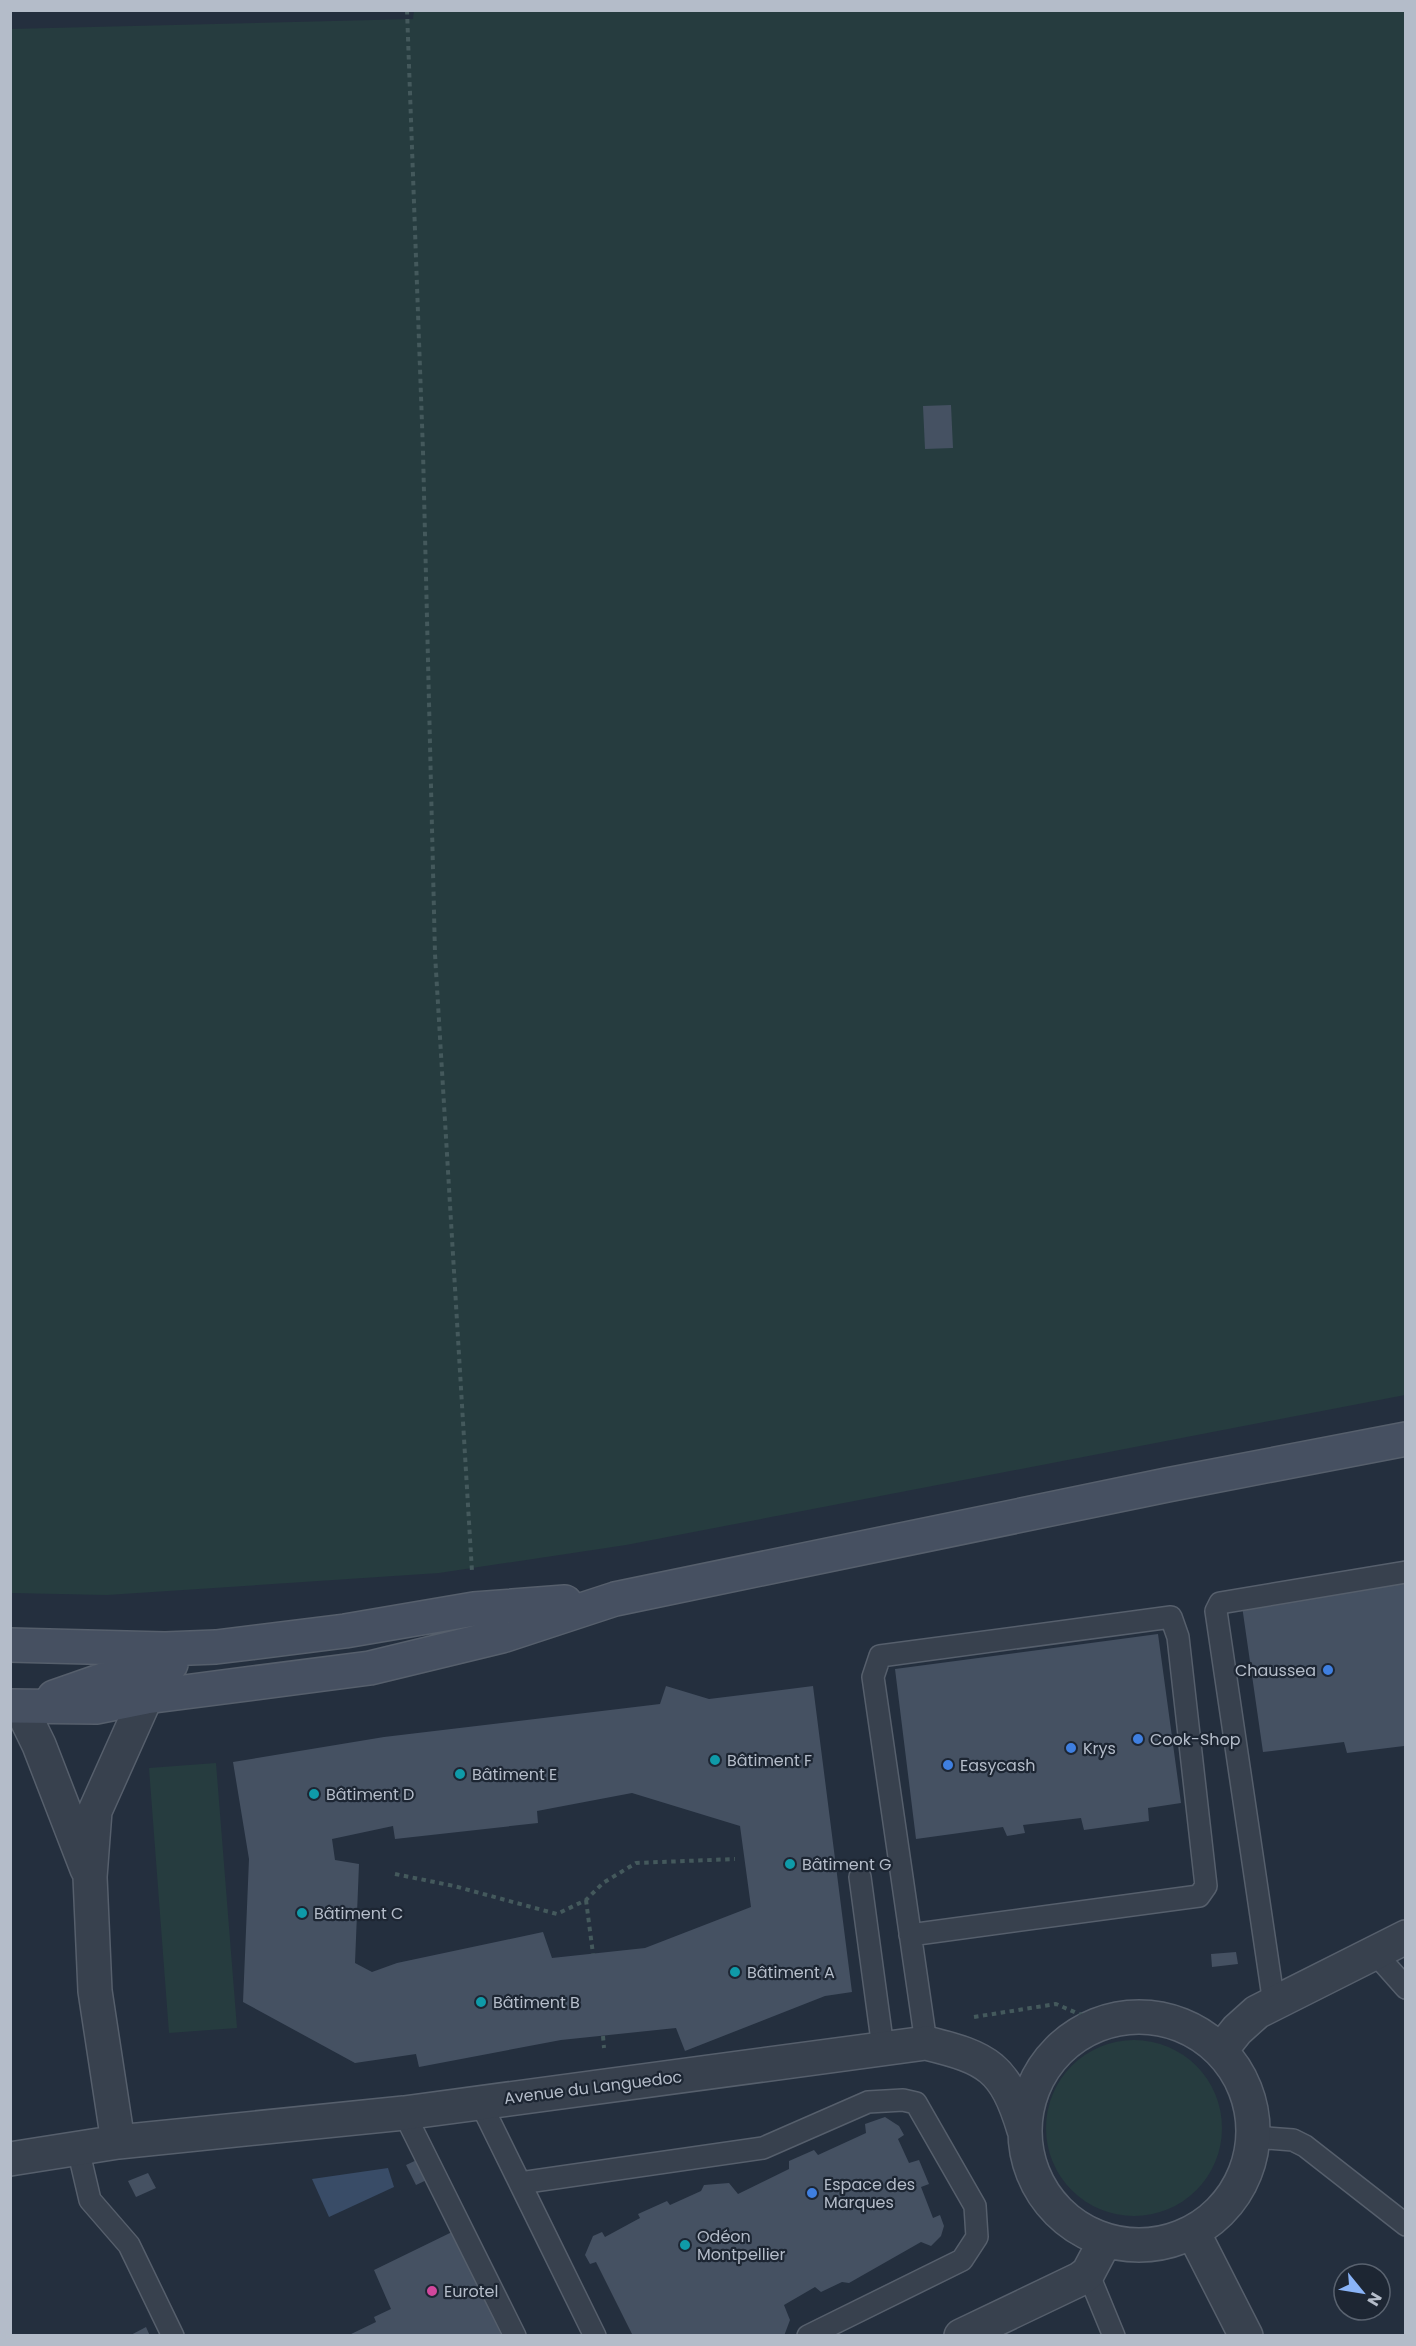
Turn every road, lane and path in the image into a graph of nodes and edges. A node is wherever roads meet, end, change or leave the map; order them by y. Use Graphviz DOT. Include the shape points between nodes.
graph roads {
  1 [pos="407,10"];
  2 [pos="1406,1439"];
  3 [pos="1406,1572"];
  4 [pos="615,1599"];
  5 [pos="474,1609"];
  6 [pos="345,1631"];
  7 [pos="16,1645"];
  8 [pos="90,1685"];
  9 [pos="146,1697"];
  10 [pos="16,1707"];
  11 [pos="735,1859"];
  12 [pos="395,1874"];
  13 [pos="90,1876"];
  14 [pos="860,1877"];
  15 [pos="586,1900"];
  16 [pos="910,1935"];
  17 [pos="1406,1937"];
  18 [pos="1374,1952"];
  19 [pos="593,1954"];
  20 [pos="1406,1988"];
  21 [pos="1274,2004"];
  22 [pos="1100,2023"];
  23 [pos="926,2043"];
  24 [pos="883,2048"];
  25 [pos="1221,2050"];
  26 [pos="480,2102"];
  27 [pos="404,2113"];
  28 [pos="1024,2130"];
  29 [pos="1254,2138"];
  30 [pos="118,2142"];
  31 [pos="78,2149"];
  32 [pos="10,2160"];
  33 [pos="520,2183"];
  34 [pos="1406,2225"];
  35 [pos="1194,2234"];
  36 [pos="1106,2241"];
  37 [pos="1088,2273"];
  38 [pos="174,2336"];
  39 [pos="515,2336"];
  40 [pos="595,2336"];
  41 [pos="808,2336"];
  42 [pos="961,2336"];
  43 [pos="1114,2336"];
  44 [pos="1246,2336"];
  1 -- 5 [label="path" via="435,954"];
  2 -- 4 [label="street"];
  3 -- 21 [label="lane" via="1220,1603 1216,1611"];
  4 -- 5 [label="street"];
  4 -- 9 [label="street" via="502,1636 370,1668"];
  5 -- 6 [label="street"];
  6 -- 7 [label="street" via="216,1647"];
  6 -- 8 [label="street" via="284,1656 140,1666"];
  7 -- 8 [label="street"];
  8 -- 9 [label="street"];
  8 -- 10 [label="street"];
  9 -- 10 [label="street" via="96,1707"];
  9 -- 13 [label="street" via="95,1811"];
  10 -- 13 [label="street" via="39,1745"];
  11 -- 15 [label="path" via="636,1863 603,1883"];
  12 -- 15 [label="path" via="557,1914"];
  13 -- 30 [label="street" via="95,1991"];
  14 -- 24 [label="lane"];
  15 -- 19 [label="path"];
  16 -- 16 [label="lane" via="873,1677 880,1656 1171,1617 1178,1637 1206,1886 1199,1896"];
  16 -- 23 [label="lane"];
  17 -- 18 [label="street"];
  18 -- 20 [label="lane"];
  18 -- 21 [label="street"];
  21 -- 25 [label="street" via="1257,2012"];
  22 -- 23 [label="path" via="1056,2004 949,2022"];
  22 -- 25 [label="street" via="1132,2017 1165,2019 1195,2030"];
  22 -- 28 [label="street" via="1072,2038 1047,2061 1031,2094"];
  23 -- 24 [label="street, Avenue du Languedoc"];
  23 -- 28 [label="street, Avenue du Languedoc" via="971,2054 1003,2078"];
  24 -- 26 [label="street, Avenue du Languedoc"];
  25 -- 29 [label="street" via="1240,2076 1251,2106"];
  26 -- 27 [label="street, Avenue du Languedoc"];
  26 -- 33 [label="lane"];
  27 -- 30 [label="street, Avenue du Languedoc"];
  27 -- 39 [label="lane"];
  28 -- 36 [label="street" via="1029,2166 1046,2199 1072,2225"];
  29 -- 34 [label="lane" via="1293,2140 1305,2146"];
  29 -- 35 [label="street" via="1249,2165 1237,2191"];
  30 -- 31 [label="street, Avenue du Languedoc"];
  31 -- 32 [label="street, Avenue du Languedoc"];
  31 -- 38 [label="lane" via="90,2200 129,2245"];
  33 -- 40 [label="lane"];
  33 -- 41 [label="lane" via="763,2148 868,2103 916,2103 975,2206 977,2237 962,2260"];
  35 -- 36 [label="street" via="1137,2246"];
  35 -- 44 [label="street"];
  36 -- 37 [label="street"];
  37 -- 42 [label="street"];
  37 -- 43 [label="lane"];
}
